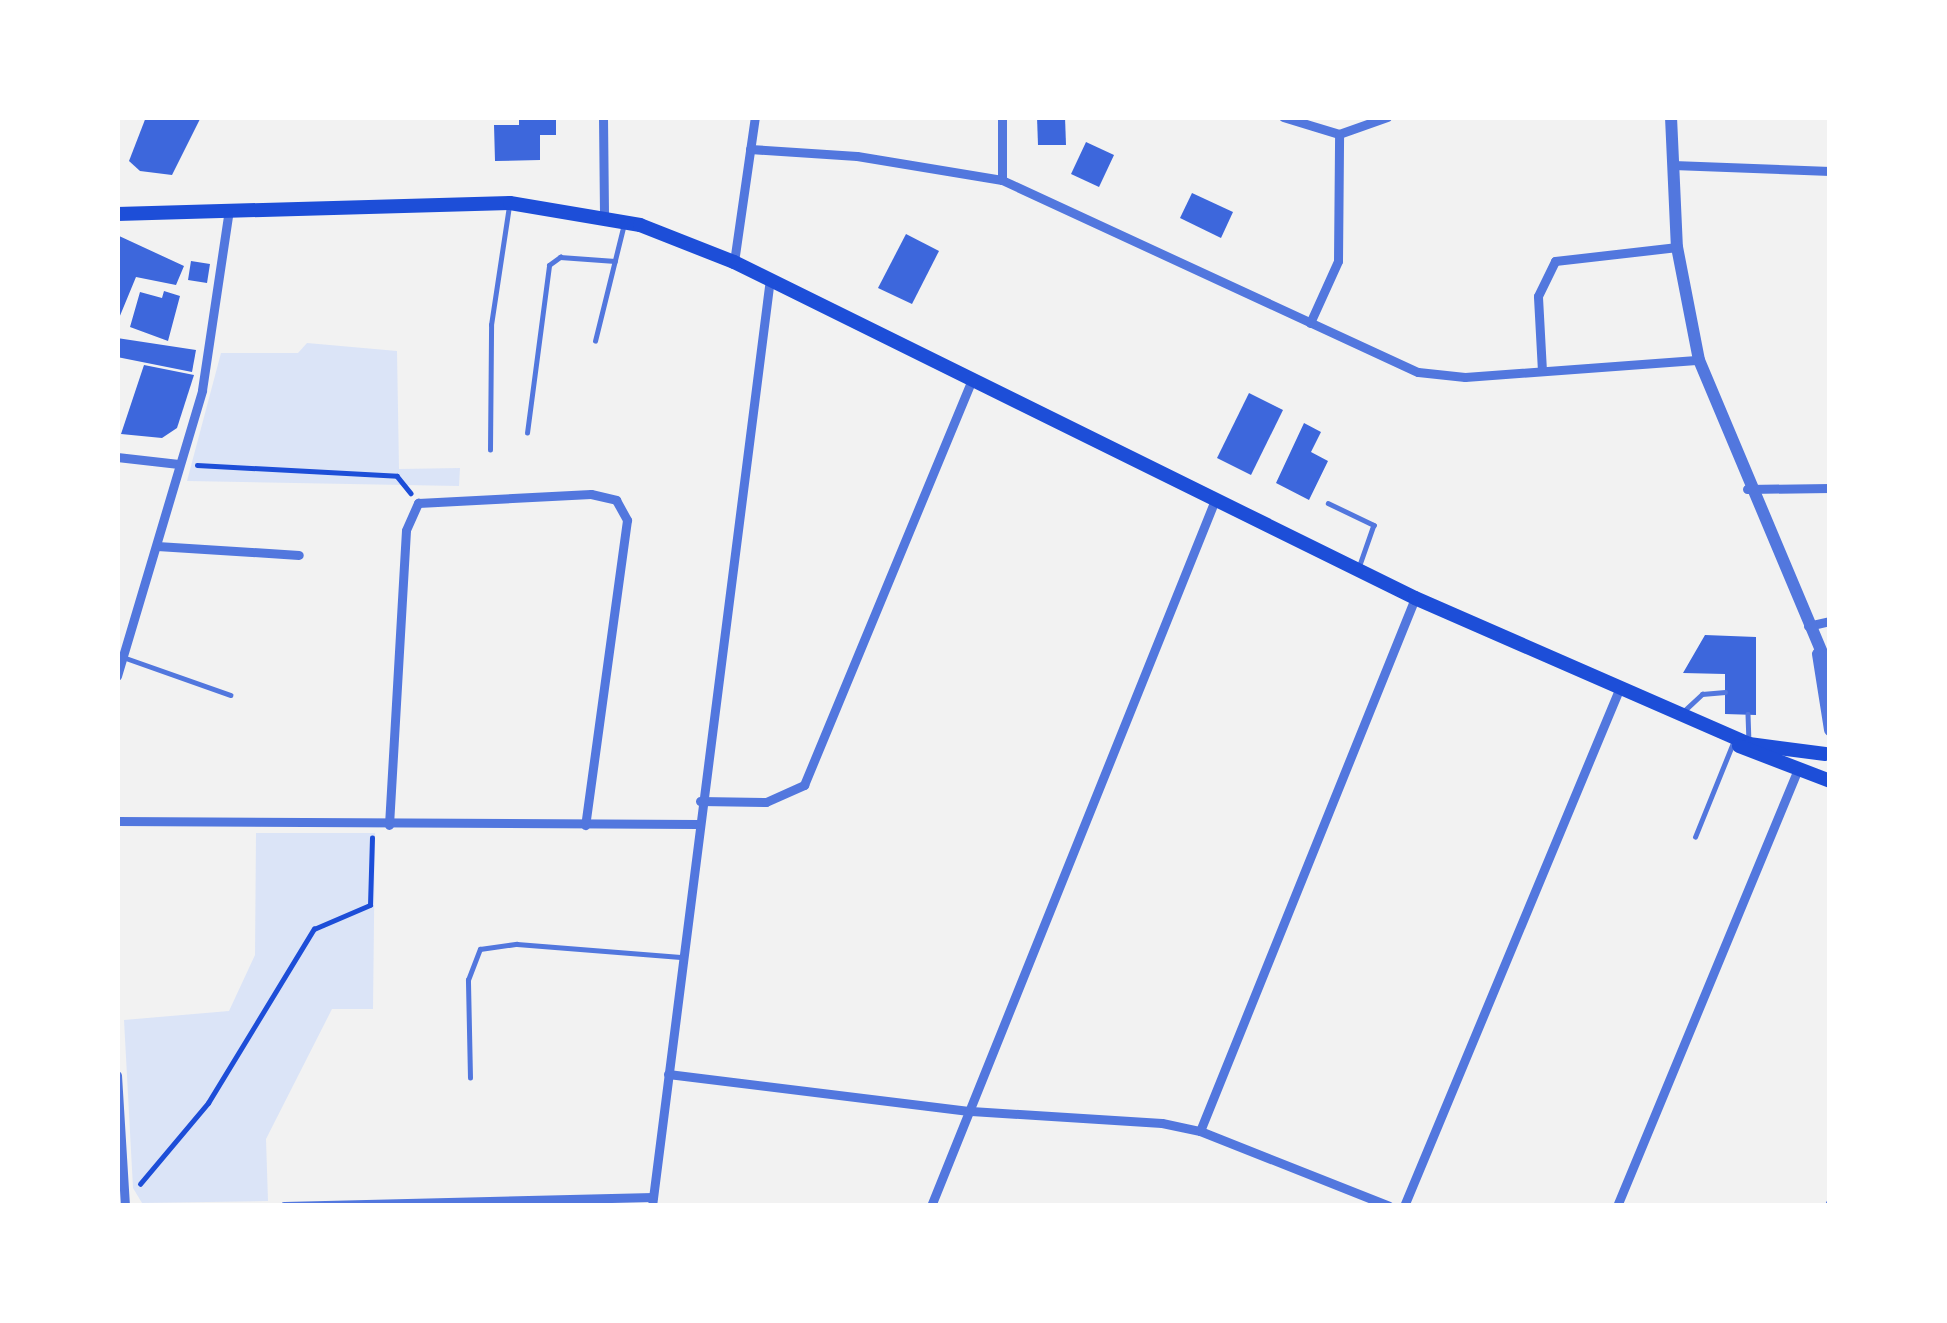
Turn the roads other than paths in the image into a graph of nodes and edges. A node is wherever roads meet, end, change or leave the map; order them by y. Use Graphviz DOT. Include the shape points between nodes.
graph roads {
  1 [pos="603,117"];
  2 [pos="754,117"];
  3 [pos="1002,117"];
  4 [pos="1283,117"];
  5 [pos="1387,117"];
  6 [pos="1671,117"];
  7 [pos="1340,134"];
  8 [pos="750,149"];
  9 [pos="1673,166"];
  10 [pos="1830,171"];
  11 [pos="1002,180"];
  12 [pos="510,203"];
  13 [pos="229,210"];
  14 [pos="117,214"];
  15 [pos="604,215"];
  16 [pos="625,221"];
  17 [pos="1677,247"];
  18 [pos="615,261"];
  19 [pos="734,262"];
  20 [pos="770,279"];
  21 [pos="1310,323"];
  22 [pos="595,341"];
  23 [pos="1699,360"];
  24 [pos="1542,371"];
  25 [pos="972,379"];
  26 [pos="527,433"];
  27 [pos="490,450"];
  28 [pos="117,457"];
  29 [pos="179,464"];
  30 [pos="1830,488"];
  31 [pos="1747,489"];
  32 [pos="1215,500"];
  33 [pos="1328,503"];
  34 [pos="157,546"];
  35 [pos="299,555"];
  36 [pos="1358,570"];
  37 [pos="1415,598"];
  38 [pos="1830,621"];
  39 [pos="1808,626"];
  40 [pos="1818,647"];
  41 [pos="123,657"];
  42 [pos="1830,671"];
  43 [pos="117,676"];
  44 [pos="1620,687"];
  45 [pos="1725,692"];
  46 [pos="231,695"];
  47 [pos="1681,714"];
  48 [pos="1748,714"];
  49 [pos="1830,730"];
  50 [pos="1741,743"];
  51 [pos="1828,750"];
  52 [pos="1796,774"];
  53 [pos="1830,779"];
  54 [pos="700,801"];
  55 [pos="117,821"];
  56 [pos="698,824"];
  57 [pos="389,825"];
  58 [pos="585,825"];
  59 [pos="1695,837"];
  60 [pos="683,957"];
  61 [pos="668,1074"];
  62 [pos="117,1075"];
  63 [pos="470,1078"];
  64 [pos="971,1111"];
  65 [pos="1200,1131"];
  66 [pos="652,1202"];
  67 [pos="328,1205"];
  68 [pos="125,1206"];
  69 [pos="284,1206"];
  70 [pos="931,1206"];
  71 [pos="1388,1206"];
  72 [pos="1404,1206"];
  73 [pos="1617,1206"];
  1 -- 15 [label="street"];
  2 -- 8 [label="street"];
  3 -- 11 [label="street"];
  4 -- 7 [label="street"];
  5 -- 7 [label="street"];
  6 -- 9 [label="street"];
  7 -- 21 [label="street" via="1338,261"];
  8 -- 11 [label="street" via="857,156"];
  8 -- 19 [label="street"];
  9 -- 10 [label="street"];
  9 -- 17 [label="street"];
  11 -- 21 [label="street"];
  12 -- 13 [label="main road"];
  12 -- 15 [label="main road"];
  12 -- 27 [label="lane" via="494,278"];
  13 -- 14 [label="main road"];
  13 -- 29 [label="street" via="202,390"];
  15 -- 16 [label="main road"];
  16 -- 18 [label="lane"];
  16 -- 19 [label="main road"];
  17 -- 23 [label="street"];
  17 -- 24 [label="street" via="1555,261 1538,296"];
  18 -- 22 [label="lane"];
  18 -- 26 [label="lane" via="560,256 549,265"];
  19 -- 20 [label="main road"];
  20 -- 25 [label="main road"];
  20 -- 54 [label="street"];
  21 -- 24 [label="street" via="1418,372"];
  23 -- 24 [label="street"];
  23 -- 31 [label="street"];
  25 -- 32 [label="main road"];
  25 -- 54 [label="street" via="805,785 766,802"];
  28 -- 29 [label="street"];
  29 -- 34 [label="street"];
  30 -- 31 [label="street"];
  31 -- 39 [label="street"];
  32 -- 36 [label="main road"];
  32 -- 64 [label="street"];
  33 -- 36 [label="lane" via="1374,524"];
  34 -- 35 [label="street"];
  34 -- 41 [label="street"];
  36 -- 37 [label="main road"];
  37 -- 44 [label="main road"];
  37 -- 65 [label="street"];
  38 -- 39 [label="street"];
  39 -- 40 [label="street"];
  40 -- 42 [label="street"];
  40 -- 49 [label="street"];
  41 -- 43 [label="street"];
  41 -- 46 [label="lane"];
  44 -- 47 [label="main road"];
  44 -- 72 [label="street"];
  45 -- 47 [label="lane" via="1702,694"];
  47 -- 50 [label="main road"];
  48 -- 50 [label="lane"];
  50 -- 51 [label="main road"];
  50 -- 52 [label="main road"];
  50 -- 59 [label="lane"];
  51 -- 53 [label="main road"];
  52 -- 53 [label="main road"];
  52 -- 73 [label="street"];
  54 -- 56 [label="street"];
  55 -- 57 [label="street"];
  56 -- 58 [label="street"];
  56 -- 60 [label="street"];
  57 -- 58 [label="street"];
  57 -- 58 [label="street" via="406,530 418,502 591,494 625,509"];
  60 -- 61 [label="street"];
  60 -- 63 [label="lane" via="517,944 480,950 467,980"];
  61 -- 64 [label="street"];
  61 -- 66 [label="street"];
  62 -- 68 [label="street"];
  64 -- 65 [label="street"];
  64 -- 70 [label="street"];
  65 -- 71 [label="street"];
  66 -- 67 [label="street"];
  67 -- 69 [label="street"];
}
